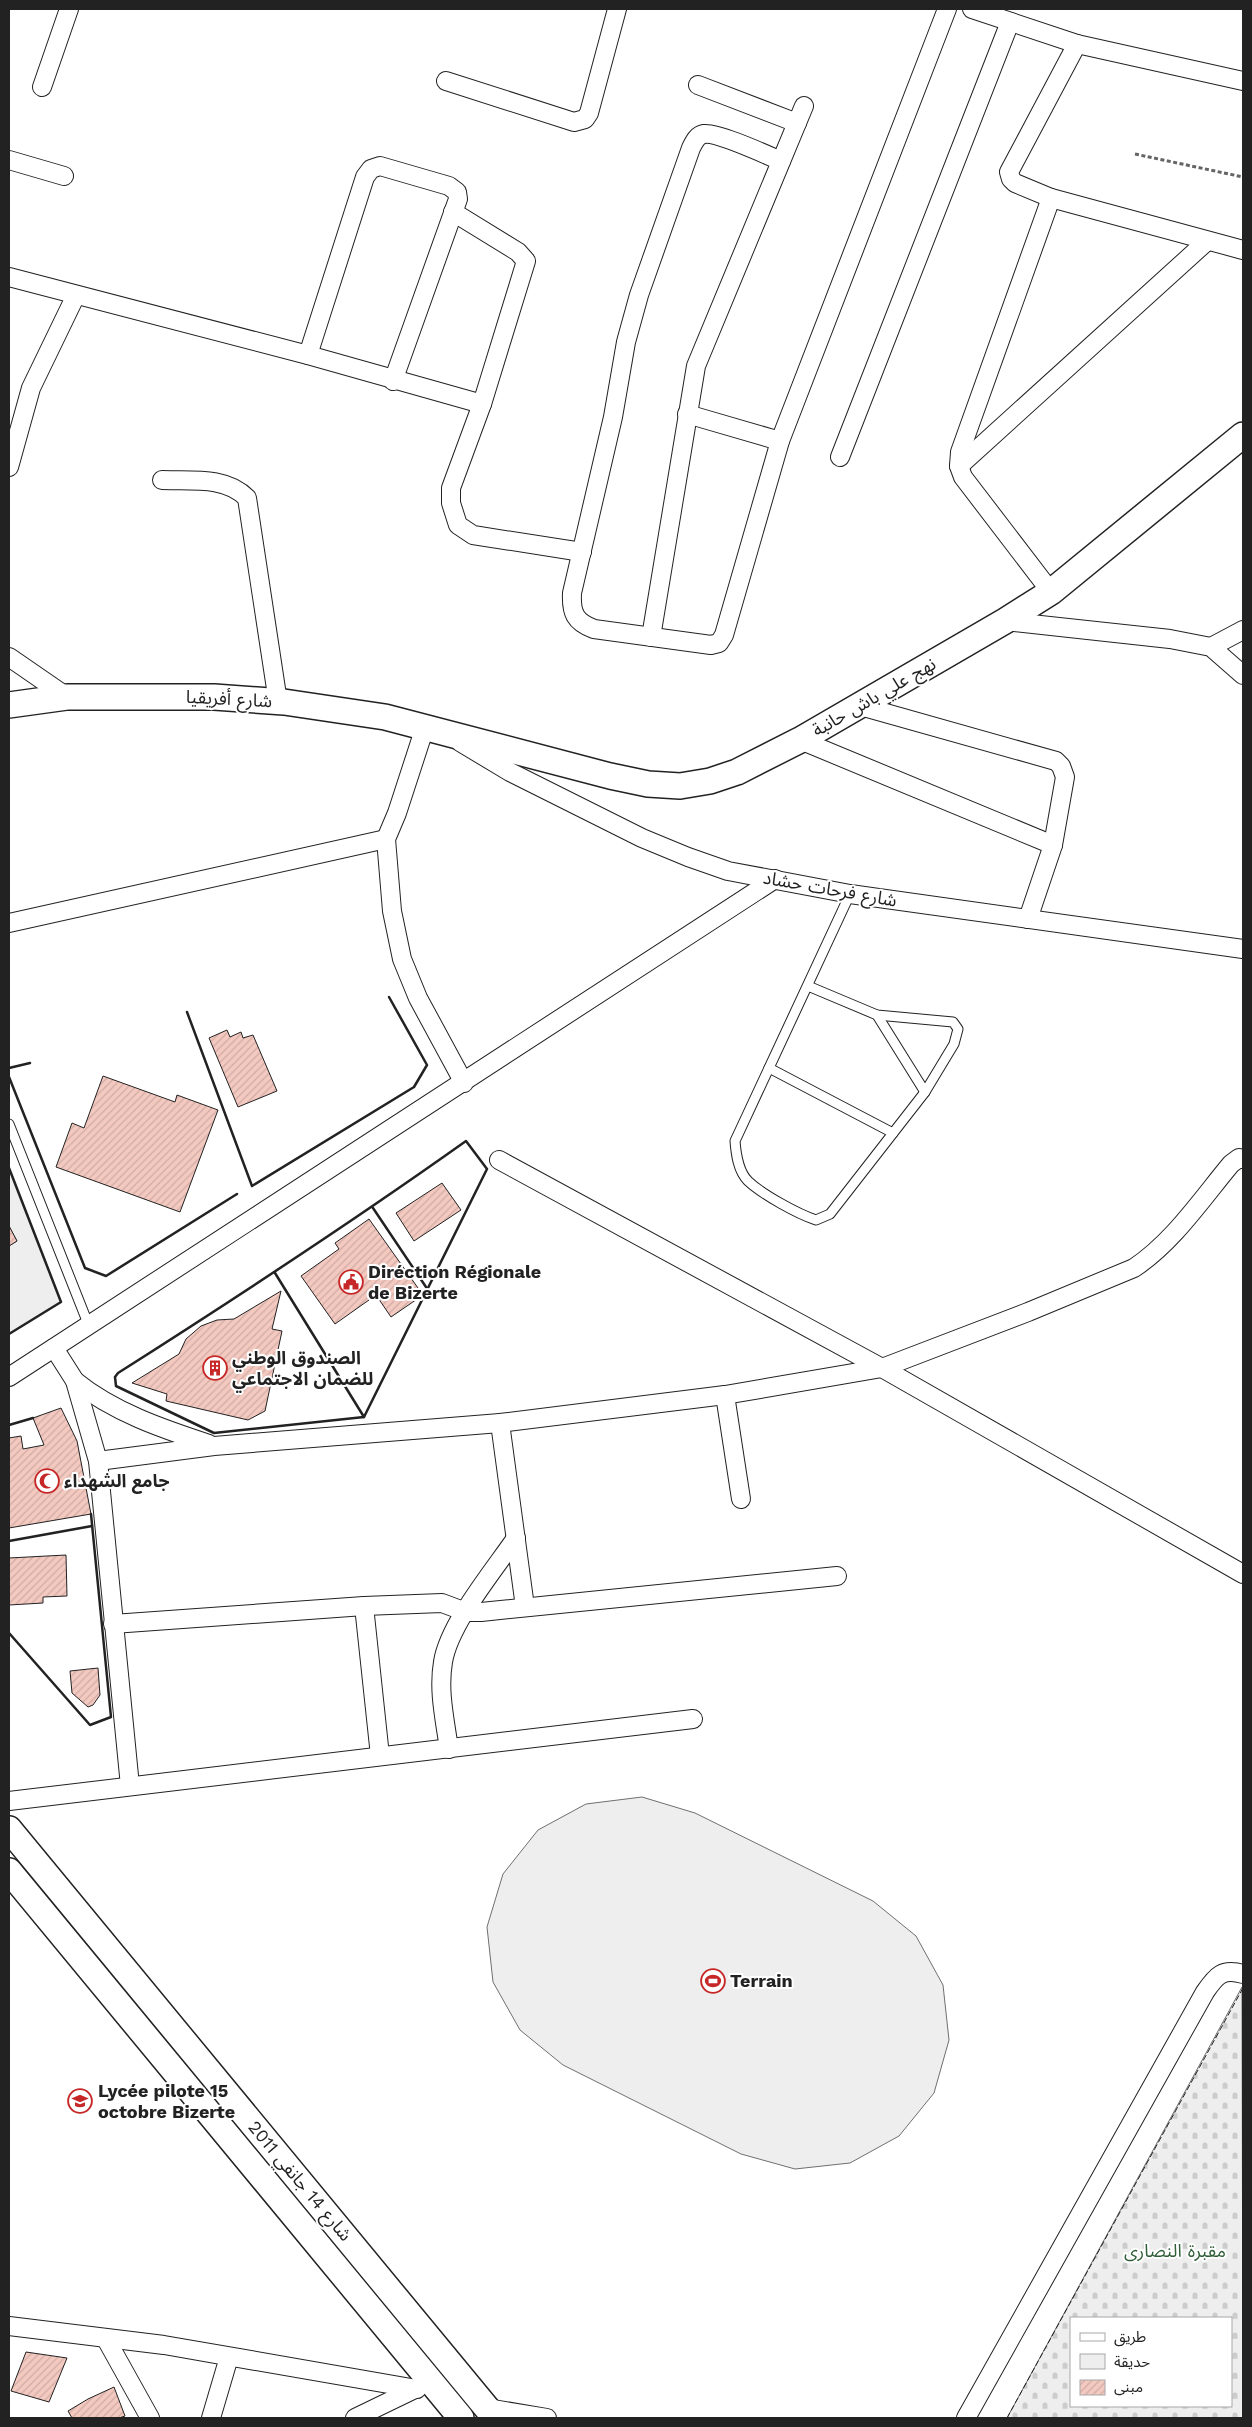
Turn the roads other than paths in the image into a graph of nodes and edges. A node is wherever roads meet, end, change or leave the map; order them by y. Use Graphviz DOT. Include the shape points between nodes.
graph roads {
  1 [pos="69,9"];
  2 [pos="617,9"];
  3 [pos="947,9"];
  4 [pos="972,9"];
  5 [pos="1010,22"];
  6 [pos="1077,44"];
  7 [pos="446,81"];
  8 [pos="1243,81"];
  9 [pos="698,85"];
  10 [pos="42,87"];
  11 [pos="804,106"];
  12 [pos="797,122"];
  13 [pos="9,160"];
  14 [pos="782,161"];
  15 [pos="64,176"];
  16 [pos="1051,198"];
  17 [pos="453,212"];
  18 [pos="1206,242"];
  19 [pos="1243,250"];
  20 [pos="9,277"];
  21 [pos="76,295"];
  22 [pos="308,355"];
  23 [pos="394,381"];
  24 [pos="482,404"];
  25 [pos="687,414"];
  26 [pos="1243,435"];
  27 [pos="780,442"];
  28 [pos="840,457"];
  29 [pos="959,466"];
  30 [pos="9,468"];
  31 [pos="162,480"];
  32 [pos="582,552"];
  33 [pos="1051,592"];
  34 [pos="1005,621"];
  35 [pos="1243,630"];
  36 [pos="651,637"];
  37 [pos="1211,647"];
  38 [pos="9,657"];
  39 [pos="1243,674"];
  40 [pos="67,697"];
  41 [pos="278,702"];
  42 [pos="857,705"];
  43 [pos="9,706"];
  44 [pos="436,731"];
  45 [pos="800,740"];
  46 [pos="386,839"];
  47 [pos="1053,845"];
  48 [pos="775,880"];
  49 [pos="850,894"];
  50 [pos="1028,919"];
  51 [pos="9,923"];
  52 [pos="1243,949"];
  53 [pos="808,986"];
  54 [pos="877,1015"];
  55 [pos="769,1068"];
  56 [pos="464,1083"];
  57 [pos="924,1092"];
  58 [pos="9,1124"];
  59 [pos="893,1133"];
  60 [pos="1243,1159"];
  61 [pos="498,1160"];
  62 [pos="89,1326"];
  63 [pos="54,1348"];
  64 [pos="882,1368"];
  65 [pos="9,1377"];
  66 [pos="75,1381"];
  67 [pos="725,1395"];
  68 [pos="500,1423"];
  69 [pos="214,1446"];
  70 [pos="98,1461"];
  71 [pos="741,1499"];
  72 [pos="516,1538"];
  73 [pos="1243,1574"];
  74 [pos="837,1576"];
  75 [pos="364,1606"];
  76 [pos="525,1607"];
  77 [pos="466,1612"];
  78 [pos="113,1624"];
  79 [pos="693,1719"];
  80 [pos="449,1749"];
  81 [pos="380,1756"];
  82 [pos="130,1786"];
  83 [pos="9,1801"];
  84 [pos="9,1829"];
  85 [pos="9,1872"];
  86 [pos="1243,1974"];
  87 [pos="9,2326"];
  88 [pos="106,2339"];
  89 [pos="229,2357"];
  90 [pos="455,2369"];
  91 [pos="425,2385"];
  92 [pos="491,2413"];
  93 [pos="150,2418"];
  94 [pos="211,2418"];
  95 [pos="354,2418"];
  96 [pos="461,2418"];
  97 [pos="547,2418"];
  98 [pos="966,2418"];
  1 -- 10 [label="street"];
  2 -- 7 [label="street" via="589,113 580,122"];
  3 -- 27 [label="street"];
  4 -- 5 [label="street"];
  5 -- 6 [label="street"];
  5 -- 28 [label="street"];
  6 -- 8 [label="street"];
  6 -- 16 [label="street" via="1009,172 1015,183"];
  9 -- 12 [label="street"];
  11 -- 12 [label="street"];
  12 -- 14 [label="street"];
  13 -- 15 [label="street"];
  14 -- 25 [label="street" via="696,366"];
  14 -- 32 [label="street" via="704,134 691,148 642,286 626,342 613,417"];
  16 -- 18 [label="street"];
  16 -- 29 [label="street" via="960,452"];
  17 -- 22 [label="street" via="458,198 457,192 449,186 380,166 371,168 365,177"];
  17 -- 23 [label="street"];
  17 -- 24 [label="street" via="518,252 526,261"];
  18 -- 19 [label="street"];
  18 -- 29 [label="street"];
  20 -- 21 [label="street"];
  21 -- 22 [label="street"];
  21 -- 30 [label="street" via="30,388"];
  22 -- 23 [label="street"];
  23 -- 24 [label="street"];
  24 -- 32 [label="street" via="451,488 451,503 458,525 473,535"];
  25 -- 27 [label="street"];
  25 -- 36 [label="street"];
  26 -- 33 [label="main road, نهج علي باش حانبة"];
  27 -- 36 [label="street" via="720,643 710,646"];
  29 -- 33 [label="street" via="963,477"];
  31 -- 41 [label="street" via="224,483 238,488 247,498"];
  32 -- 36 [label="street" via="572,594 571,608 576,618 594,629"];
  33 -- 34 [label="main road, نهج علي باش حانبة"];
  34 -- 37 [label="street" via="1170,639"];
  34 -- 42 [label="main road, نهج علي باش حانبة"];
  35 -- 37 [label="street"];
  37 -- 39 [label="street"];
  38 -- 40 [label="street"];
  40 -- 41 [label="main road, شارع أفريقيا" via="204,697"];
  40 -- 43 [label="main road, شارع أفريقيا"];
  41 -- 44 [label="main road, شارع أفريقيا" via="385,718"];
  42 -- 45 [label="main road, نهج علي باش حانبة"];
  42 -- 47 [label="street" via="1056,761 1065,777"];
  44 -- 45 [label="main road, نهج علي باش حانبة" via="610,776 648,784 680,786 738,772"];
  44 -- 46 [label="street"];
  44 -- 48 [label="street, شارع فرحات حشاد" via="642,838 728,871"];
  45 -- 47 [label="street"];
  46 -- 51 [label="street"];
  46 -- 56 [label="street" via="392,911 402,959 418,998"];
  47 -- 50 [label="street"];
  48 -- 49 [label="street, شارع فرحات حشاد"];
  48 -- 56 [label="street"];
  49 -- 50 [label="street, شارع فرحات حشاد"];
  49 -- 53 [label="lane"];
  50 -- 52 [label="street, شارع فرحات حشاد"];
  53 -- 54 [label="lane"];
  53 -- 55 [label="lane"];
  54 -- 57 [label="lane"];
  54 -- 57 [label="lane" via="953,1022 958,1030 954,1044"];
  55 -- 59 [label="lane"];
  55 -- 59 [label="lane" via="735,1141 737,1160 748,1180 800,1215 816,1220 830,1214"];
  56 -- 62 [label="street"];
  57 -- 59 [label="lane"];
  58 -- 62 [label="lane"];
  60 -- 64 [label="street" via="1239,1158 1232,1164 1150,1258 1134,1268"];
  61 -- 64 [label="street"];
  62 -- 63 [label="street"];
  63 -- 65 [label="street"];
  63 -- 66 [label="street"];
  64 -- 67 [label="street"];
  64 -- 73 [label="street"];
  66 -- 69 [label="street" via="104,1401 164,1429"];
  66 -- 70 [label="street"];
  67 -- 68 [label="street"];
  67 -- 71 [label="street"];
  68 -- 69 [label="street"];
  68 -- 72 [label="street"];
  69 -- 70 [label="street"];
  70 -- 78 [label="street"];
  72 -- 76 [label="street"];
  72 -- 77 [label="street"];
  74 -- 76 [label="street"];
  75 -- 77 [label="street" via="442,1604"];
  75 -- 78 [label="street"];
  75 -- 81 [label="street"];
  76 -- 77 [label="street"];
  77 -- 80 [label="street" via="450,1638 443,1661 441,1692"];
  78 -- 82 [label="street"];
  79 -- 80 [label="street"];
  80 -- 81 [label="street"];
  81 -- 82 [label="street"];
  82 -- 83 [label="street"];
  84 -- 90 [label="main road, شارع 14 جانفي 2011"];
  85 -- 91 [label="main road, شارع 14 جانفي 2011"];
  86 -- 98 [label="street" via="1231,1971 1220,1974 1205,1992"];
  87 -- 88 [label="street"];
  88 -- 89 [label="street"];
  88 -- 93 [label="street"];
  89 -- 91 [label="street"];
  89 -- 94 [label="street"];
  90 -- 91 [label="street"];
  90 -- 92 [label="main road, شارع 14 جانفي 2011"];
  91 -- 95 [label="street"];
  91 -- 96 [label="main road, شارع 14 جانفي 2011"];
  92 -- 97 [label="street"];
}
